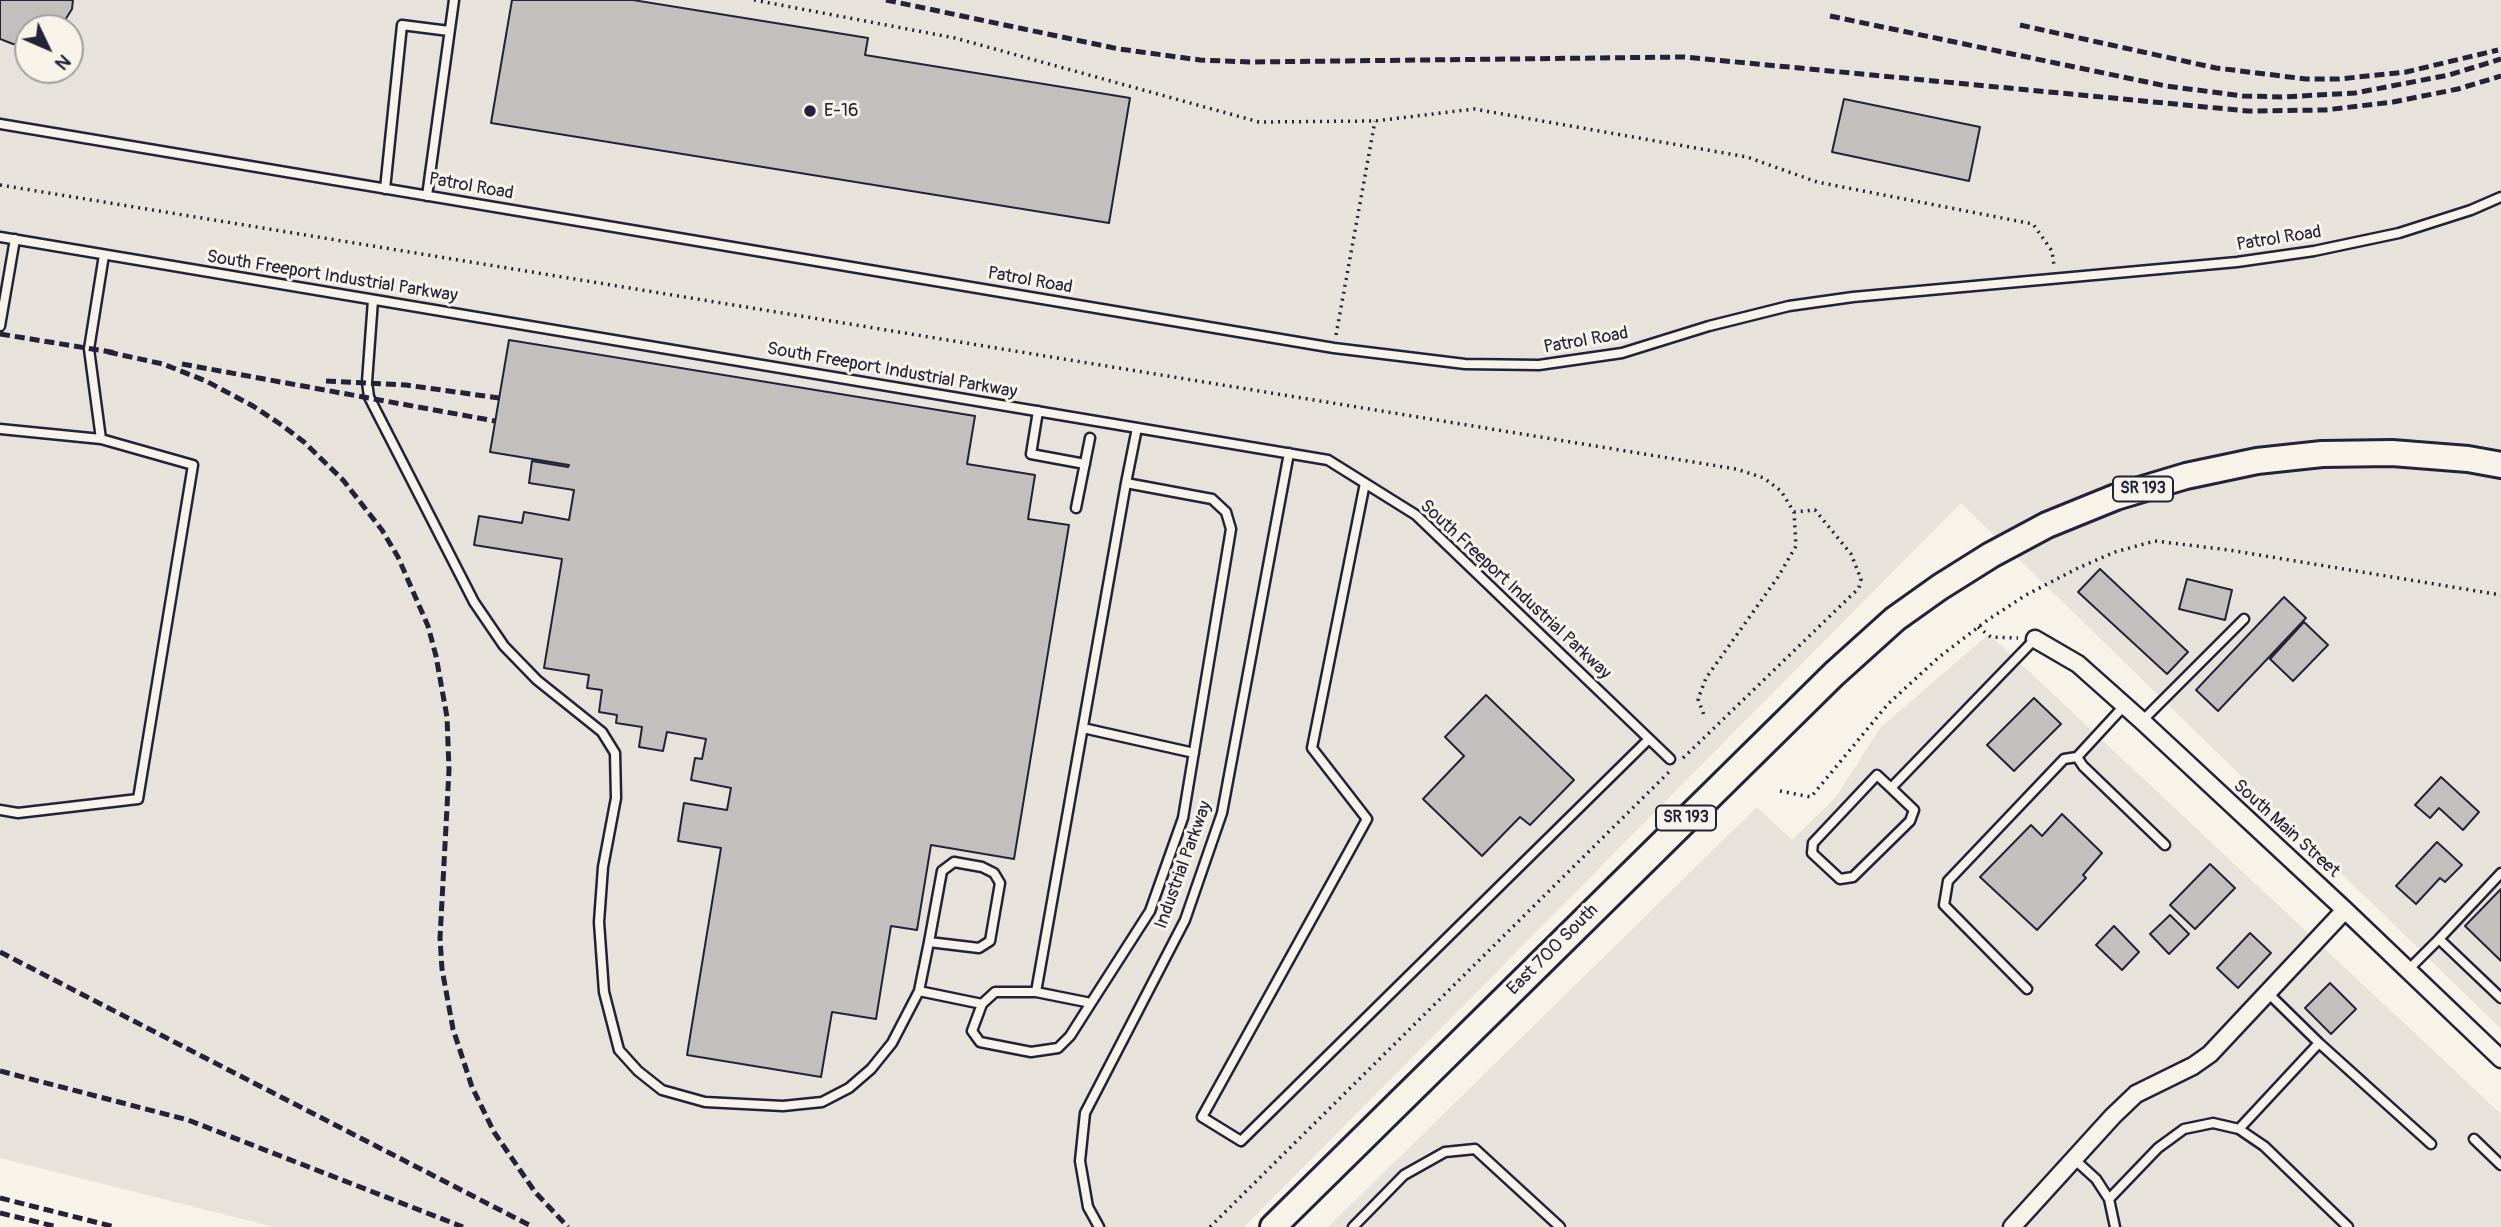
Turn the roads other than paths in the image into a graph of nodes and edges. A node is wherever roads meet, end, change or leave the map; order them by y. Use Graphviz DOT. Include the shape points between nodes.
graph roads {
  1 [pos="454,0"];
  2 [pos="449,31"];
  3 [pos="0,124"];
  4 [pos="385,189"];
  5 [pos="427,196"];
  6 [pos="2501,197"];
  7 [pos="0,237"];
  8 [pos="15,239"];
  9 [pos="104,255"];
  10 [pos="373,300"];
  11 [pos="0,326"];
  12 [pos="1038,411"];
  13 [pos="1138,428"];
  14 [pos="0,429"];
  15 [pos="1090,438"];
  16 [pos="101,439"];
  17 [pos="1289,453"];
  18 [pos="1084,464"];
  19 [pos="2501,466"];
  20 [pos="1126,483"];
  21 [pos="1365,483"];
  22 [pos="1076,508"];
  23 [pos="2244,619"];
  24 [pos="2035,639"];
  25 [pos="2124,706"];
  26 [pos="2142,721"];
  27 [pos="1083,728"];
  28 [pos="1649,739"];
  29 [pos="1194,753"];
  30 [pos="2077,757"];
  31 [pos="1670,759"];
  32 [pos="1891,788"];
  33 [pos="0,810"];
  34 [pos="2165,845"];
  35 [pos="2501,873"];
  36 [pos="2345,910"];
  37 [pos="2439,939"];
  38 [pos="929,942"];
  39 [pos="2408,970"];
  40 [pos="2028,989"];
  41 [pos="919,990"];
  42 [pos="1036,992"];
  43 [pos="2268,993"];
  44 [pos="2501,998"];
  45 [pos="982,1003"];
  46 [pos="1091,1003"];
  47 [pos="2319,1042"];
  48 [pos="2501,1059"];
  49 [pos="2239,1129"];
  50 [pos="2474,1139"];
  51 [pos="2431,1144"];
  52 [pos="2074,1158"];
  53 [pos="2501,1166"];
  54 [pos="2109,1199"];
  55 [pos="1099,1227"];
  56 [pos="1273,1227"];
  57 [pos="1353,1227"];
  58 [pos="1560,1227"];
  59 [pos="2012,1227"];
  60 [pos="2115,1227"];
  61 [pos="2348,1227"];
  1 -- 2 [label="lane"];
  2 -- 4 [label="lane" via="402,24"];
  2 -- 5 [label="lane"];
  3 -- 4 [label="lane, Patrol Road"];
  4 -- 5 [label="lane, Patrol Road"];
  5 -- 6 [label="lane, Patrol Road" via="1334,348 1465,365 1539,365 1622,353 1789,306 1853,297 2314,251 2399,233"];
  7 -- 8 [label="lane, South Freeport Industrial Parkway"];
  8 -- 9 [label="lane, South Freeport Industrial Parkway"];
  8 -- 11 [label="lane"];
  9 -- 10 [label="lane, South Freeport Industrial Parkway"];
  9 -- 16 [label="lane" via="89,349"];
  10 -- 12 [label="lane, South Freeport Industrial Parkway"];
  10 -- 41 [label="lane" via="369,397 474,602 504,646 537,680 602,732 615,753 616,798 603,867 599,922 604,992 619,1050 662,1090 705,1102 783,1106 822,1102 871,1069 892,1043"];
  12 -- 13 [label="lane, South Freeport Industrial Parkway"];
  12 -- 18 [label="lane" via="1031,454"];
  13 -- 17 [label="lane, South Freeport Industrial Parkway"];
  13 -- 20 [label="lane"];
  14 -- 16 [label="lane"];
  15 -- 18 [label="lane"];
  16 -- 33 [label="lane" via="193,465 138,799 18,813"];
  17 -- 21 [label="lane, South Freeport Industrial Parkway" via="1328,460"];
  17 -- 55 [label="lane, Industrial Parkway" via="1222,813 1185,920 1085,1112 1080,1161 1088,1207"];
  18 -- 22 [label="lane"];
  19 -- 56 [label="main road, East 700 South / SR 193" via="2392,453 2322,454 2234,466 2116,497 2047,525 1991,555 1895,620 1834,674"];
  20 -- 27 [label="lane"];
  20 -- 29 [label="lane" via="1212,499 1226,512 1231,529"];
  21 -- 28 [label="lane, South Freeport Industrial Parkway" via="1416,515"];
  21 -- 28 [label="lane" via="1312,748 1367,819 1202,1117 1241,1141"];
  23 -- 26 [label="lane"];
  24 -- 25 [label="street, South Main Street" via="2078,664"];
  24 -- 32 [label="lane"];
  25 -- 26 [label="street, South Main Street"];
  25 -- 30 [label="lane"];
  26 -- 36 [label="street, South Main Street"];
  27 -- 29 [label="lane"];
  27 -- 42 [label="lane"];
  28 -- 31 [label="lane, South Freeport Industrial Parkway"];
  29 -- 46 [label="lane" via="1183,818 1150,911"];
  30 -- 34 [label="lane"];
  30 -- 40 [label="lane" via="2064,760 1948,881 1944,905"];
  32 -- 32 [label="lane" via="1914,810 1909,821 1853,877 1840,879 1812,853 1813,844 1877,775"];
  35 -- 37 [label="lane"];
  36 -- 39 [label="street, South Main Street"];
  36 -- 43 [label="street"];
  37 -- 39 [label="lane"];
  37 -- 44 [label="lane"];
  38 -- 38 [label="lane" via="942,870 954,862 994,873 1000,883 990,941 979,948"];
  38 -- 41 [label="lane"];
  39 -- 48 [label="street, South Main Street"];
  41 -- 45 [label="lane"];
  42 -- 45 [label="lane" via="995,992"];
  42 -- 46 [label="lane"];
  43 -- 47 [label="lane"];
  43 -- 52 [label="street" via="2210,1054 2136,1094"];
  45 -- 46 [label="lane" via="972,1031 980,1042 1031,1052 1058,1048"];
  47 -- 49 [label="lane"];
  47 -- 51 [label="lane"];
  49 -- 54 [label="lane" via="2213,1123 2184,1129 2158,1148"];
  49 -- 61 [label="lane" via="2264,1146"];
  50 -- 53 [label="lane"];
  52 -- 54 [label="lane"];
  52 -- 59 [label="street"];
  54 -- 60 [label="lane"];
  57 -- 58 [label="lane" via="1404,1175 1445,1152 1475,1149"];
}
